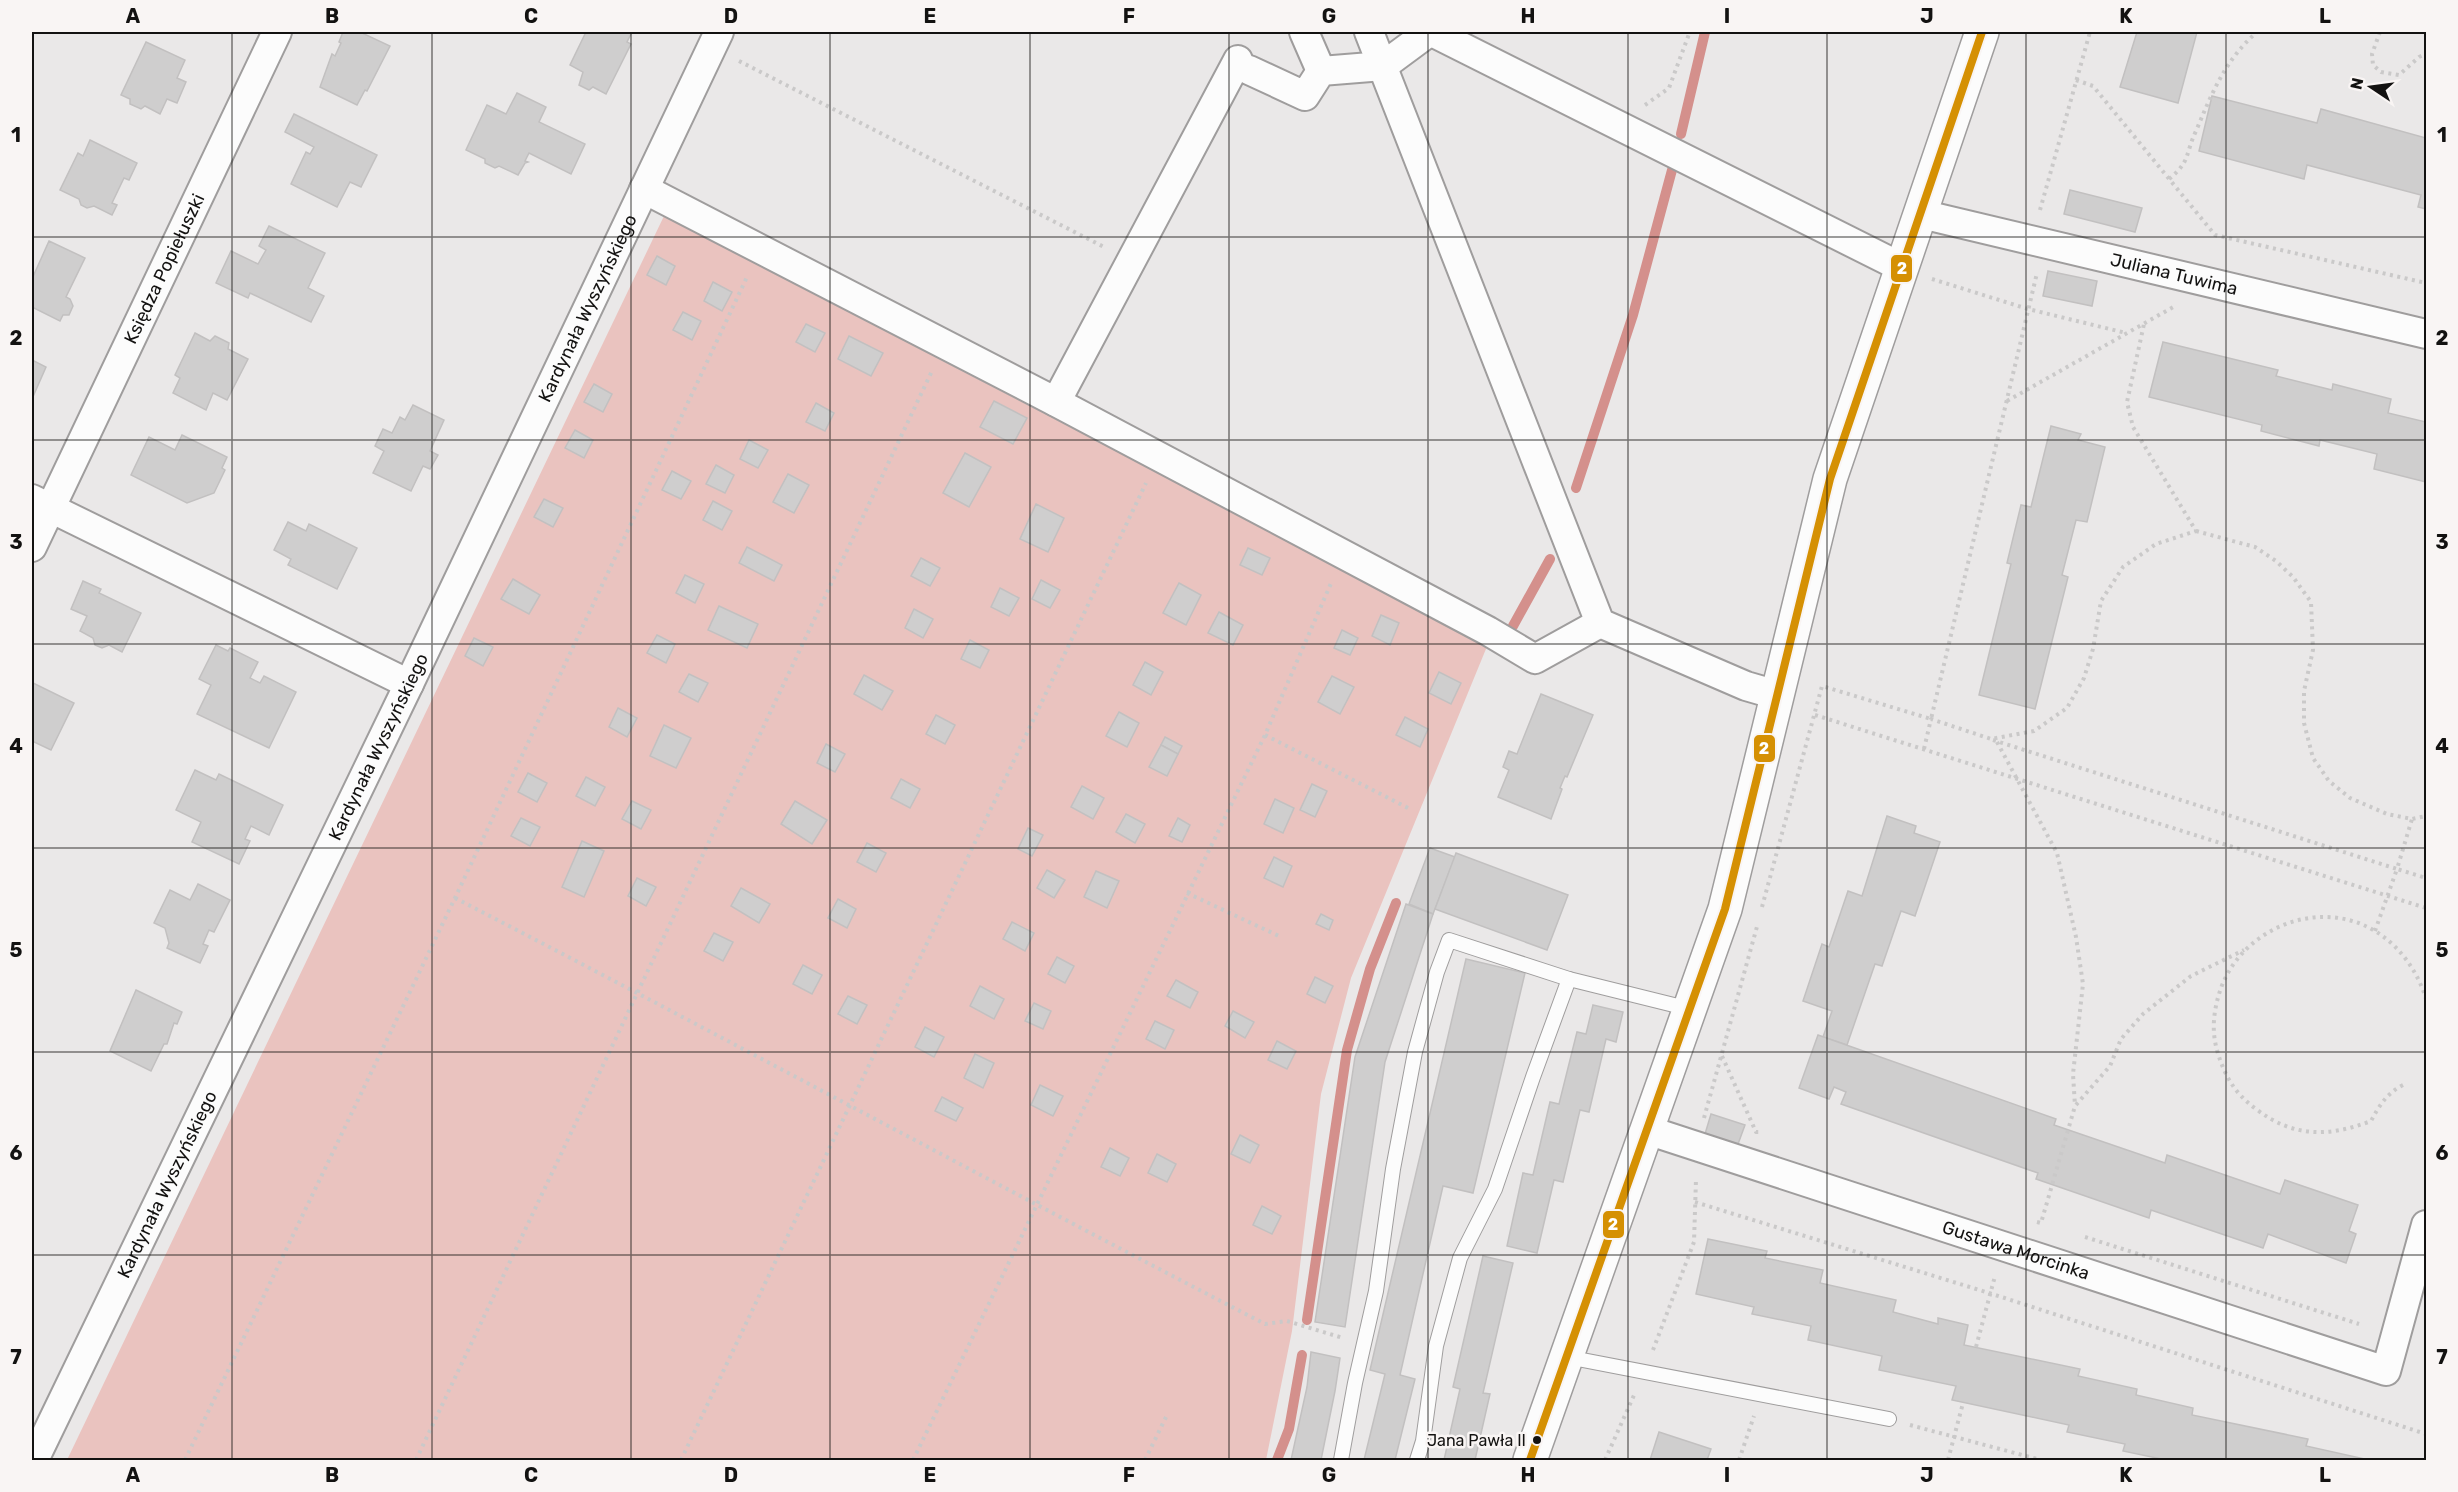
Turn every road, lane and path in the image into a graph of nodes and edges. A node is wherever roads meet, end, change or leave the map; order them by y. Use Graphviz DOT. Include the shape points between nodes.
graph roads {
  1 [pos="278,32"];
  2 [pos="1304,32"];
  3 [pos="1369,32"];
  4 [pos="1431,32"];
  5 [pos="1686,32"];
  6 [pos="1982,32"];
  7 [pos="2090,32"];
  8 [pos="2257,32"];
  9 [pos="2380,32"];
  10 [pos="724,44"];
  11 [pos="2427,54"];
  12 [pos="1383,66"];
  13 [pos="1321,71"];
  14 [pos="2076,80"];
  15 [pos="1619,125"];
  16 [pos="2169,179"];
  17 [pos="644,189"];
  18 [pos="1921,214"];
  19 [pos="2037,243"];
  20 [pos="760,249"];
  21 [pos="1131,261"];
  22 [pos="1914,272"];
  23 [pos="2427,283"];
  24 [pos="2028,309"];
  25 [pos="2161,315"];
  26 [pos="2145,324"];
  27 [pos="2127,333"];
  28 [pos="2427,334"];
  29 [pos="945,345"];
  30 [pos="1056,402"];
  31 [pos="2006,402"];
  32 [pos="1158,456"];
  33 [pos="41,503"];
  34 [pos="2196,531"];
  35 [pos="32,547"];
  36 [pos="1344,554"];
  37 [pos="1600,623"];
  38 [pos="409,684"];
  39 [pos="1777,695"];
  40 [pos="1815,715"];
  41 [pos="1931,719"];
  42 [pos="1264,735"];
  43 [pos="1991,739"];
  44 [pos="1997,741"];
  45 [pos="1924,749"];
  46 [pos="2017,779"];
  47 [pos="1410,809"];
  48 [pos="2427,816"];
  49 [pos="2412,819"];
  50 [pos="2397,869"];
  51 [pos="2427,878"];
  52 [pos="1187,893"];
  53 [pos="2388,896"];
  54 [pos="455,898"];
  55 [pos="1762,908"];
  56 [pos="2427,908"];
  57 [pos="1759,919"];
  58 [pos="2375,931"];
  59 [pos="1281,937"];
  60 [pos="2244,950"];
  61 [pos="1569,979"];
  62 [pos="638,993"];
  63 [pos="2427,999"];
  64 [pos="1690,1009"];
  65 [pos="1722,1055"];
  66 [pos="2403,1085"];
  67 [pos="851,1106"];
  68 [pos="2075,1106"];
  69 [pos="1647,1130"];
  70 [pos="1768,1135"];
  71 [pos="1697,1146"];
  72 [pos="1695,1202"];
  73 [pos="1036,1206"];
  74 [pos="2030,1220"];
  75 [pos="2427,1225"];
  76 [pos="2075,1234"];
  77 [pos="2004,1247"];
  78 [pos="1989,1293"];
  79 [pos="2359,1324"];
  80 [pos="1364,1345"];
  81 [pos="1976,1347"];
  82 [pos="1566,1357"];
  83 [pos="1644,1372"];
  84 [pos="1761,1395"];
  85 [pos="1963,1403"];
  86 [pos="1166,1417"];
  87 [pos="1889,1419"];
  88 [pos="2427,1434"];
  89 [pos="1954,1436"];
  90 [pos="34,1461"];
  91 [pos="185,1461"];
  92 [pos="416,1461"];
  93 [pos="681,1461"];
  94 [pos="913,1461"];
  95 [pos="1145,1461"];
  96 [pos="1341,1461"];
  97 [pos="1417,1461"];
  98 [pos="1530,1461"];
  99 [pos="1605,1461"];
  100 [pos="1739,1461"];
  101 [pos="1948,1461"];
  102 [pos="2041,1461"];
  1 -- 33 [label="street, Księdza Popiełuszki"];
  2 -- 13 [label="street"];
  3 -- 12 [label="street"];
  4 -- 12 [label="street"];
  4 -- 15 [label="street"];
  5 -- 15 [label="path" via="1689,34 1669,88"];
  6 -- 18 [label="street"];
  7 -- 14 [label="path"];
  8 -- 16 [label="path" via="2239,48 2214,89 2187,160"];
  9 -- 11 [label="path" via="2372,54 2373,65 2381,72 2399,75"];
  10 -- 17 [label="street, Kardynała Wyszyńskiego"];
  10 -- 21 [label="path"];
  12 -- 13 [label="street"];
  12 -- 37 [label="street"];
  13 -- 21 [label="street" via="1305,96 1244,65"];
  14 -- 16 [label="path" via="2093,86"];
  14 -- 19 [label="path"];
  15 -- 22 [label="street"];
  16 -- 23 [label="path" via="2215,235"];
  17 -- 20 [label="street"];
  17 -- 38 [label="street, Kardynała Wyszyńskiego"];
  18 -- 19 [label="street, Juliana Tuwima"];
  18 -- 22 [label="street"];
  19 -- 24 [label="path"];
  19 -- 28 [label="street, Juliana Tuwima"];
  20 -- 29 [label="street"];
  20 -- 54 [label="path"];
  21 -- 30 [label="street"];
  22 -- 24 [label="path"];
  22 -- 39 [label="street" via="1830,479"];
  24 -- 27 [label="path"];
  24 -- 31 [label="path"];
  25 -- 26 [label="path"];
  26 -- 27 [label="path"];
  26 -- 34 [label="path" via="2127,402 2133,427"];
  27 -- 31 [label="path"];
  29 -- 30 [label="street"];
  29 -- 62 [label="path"];
  30 -- 32 [label="street"];
  31 -- 41 [label="path"];
  32 -- 36 [label="street"];
  32 -- 67 [label="path"];
  33 -- 35 [label="street, Księdza Popiełuszki"];
  33 -- 38 [label="street"];
  34 -- 43 [label="path" via="2156,544 2123,567 2101,602 2084,678 2067,708 2034,731"];
  34 -- 49 [label="path" via="2255,547 2293,577 2311,602 2313,650 2304,691 2304,723 2313,758 2329,781 2350,798 2387,814"];
  36 -- 37 [label="street" via="1534,658"];
  36 -- 42 [label="path"];
  37 -- 39 [label="street" via="1746,686"];
  38 -- 90 [label="street, Kardynała Wyszyńskiego"];
  39 -- 64 [label="street" via="1725,909"];
  40 -- 41 [label="path" via="1822,686"];
  40 -- 45 [label="path"];
  40 -- 55 [label="path"];
  41 -- 43 [label="path"];
  41 -- 45 [label="path"];
  42 -- 47 [label="path"];
  42 -- 52 [label="path"];
  43 -- 44 [label="path"];
  44 -- 46 [label="path"];
  44 -- 50 [label="path"];
  45 -- 46 [label="path"];
  46 -- 53 [label="path"];
  46 -- 68 [label="path" via="2057,853 2076,937 2084,984 2073,1074"];
  48 -- 49 [label="path"];
  49 -- 50 [label="path"];
  50 -- 51 [label="path"];
  50 -- 53 [label="path"];
  52 -- 59 [label="path"];
  52 -- 73 [label="path"];
  53 -- 56 [label="path"];
  53 -- 58 [label="path"];
  54 -- 62 [label="path"];
  54 -- 91 [label="path"];
  57 -- 65 [label="path"];
  58 -- 60 [label="path" via="2343,919 2309,917 2277,926"];
  58 -- 63 [label="path" via="2404,955"];
  60 -- 66 [label="path" via="2227,972 2215,1004 2214,1037 2223,1070 2241,1098 2271,1121 2307,1132 2344,1131 2371,1121 2380,1104"];
  60 -- 68 [label="path" via="2191,976 2143,1014 2121,1039 2110,1066"];
  61 -- 64 [label="lane"];
  61 -- 80 [label="lane" via="1449,940 1415,1052"];
  61 -- 97 [label="lane" via="1495,1189 1460,1258 1436,1346"];
  62 -- 67 [label="path"];
  62 -- 92 [label="path"];
  64 -- 69 [label="street"];
  65 -- 70 [label="path" via="1756,1132"];
  65 -- 71 [label="path"];
  67 -- 73 [label="path"];
  67 -- 93 [label="path"];
  68 -- 74 [label="path" via="2041,1223"];
  69 -- 71 [label="street, Gustawa Morcinka"];
  69 -- 82 [label="street"];
  71 -- 72 [label="path"];
  71 -- 77 [label="street, Gustawa Morcinka"];
  72 -- 78 [label="path"];
  72 -- 83 [label="path" via="1694,1242"];
  73 -- 80 [label="path" via="1265,1324 1287,1321"];
  73 -- 94 [label="path"];
  75 -- 77 [label="street, Gustawa Morcinka" via="2386,1371"];
  76 -- 79 [label="path"];
  77 -- 78 [label="path"];
  78 -- 81 [label="path"];
  78 -- 88 [label="path"];
  80 -- 96 [label="lane"];
  82 -- 83 [label="lane"];
  82 -- 98 [label="street"];
  83 -- 84 [label="lane"];
  83 -- 99 [label="path"];
  84 -- 87 [label="lane"];
  84 -- 100 [label="path"];
  85 -- 89 [label="path"];
  86 -- 95 [label="path"];
  87 -- 89 [label="path"];
  89 -- 101 [label="path"];
  89 -- 102 [label="path"];
}
